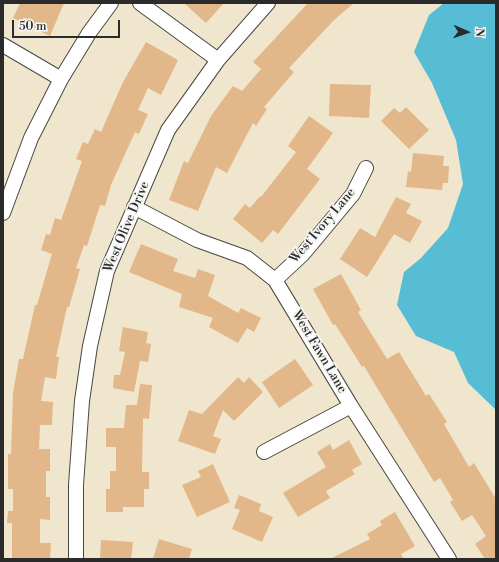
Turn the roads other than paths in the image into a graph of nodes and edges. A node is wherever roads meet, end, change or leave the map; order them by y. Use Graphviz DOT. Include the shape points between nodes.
graph roads {
  1 [pos="111,3"];
  2 [pos="140,3"];
  3 [pos="268,3"];
  4 [pos="3,45"];
  5 [pos="218,60"];
  6 [pos="61,79"];
  7 [pos="366,168"];
  8 [pos="134,207"];
  9 [pos="3,213"];
  10 [pos="275,280"];
  11 [pos="351,406"];
  12 [pos="264,452"];
  13 [pos="76,559"];
  14 [pos="448,559"];
  1 -- 6 [label="street"];
  2 -- 5 [label="street"];
  3 -- 5 [label="street, West Olive Drive"];
  4 -- 6 [label="street"];
  5 -- 8 [label="street, West Olive Drive" via="168,130"];
  6 -- 9 [label="street" via="31,138"];
  7 -- 10 [label="street, West Ivory Lane" via="353,194 303,254"];
  8 -- 10 [label="street, West Fawn Lane" via="197,240 247,258"];
  8 -- 13 [label="street, West Olive Drive" via="107,271 90,346 82,401 76,484"];
  10 -- 11 [label="street, West Fawn Lane"];
  11 -- 12 [label="street"];
  11 -- 14 [label="street, West Fawn Lane"];
}
